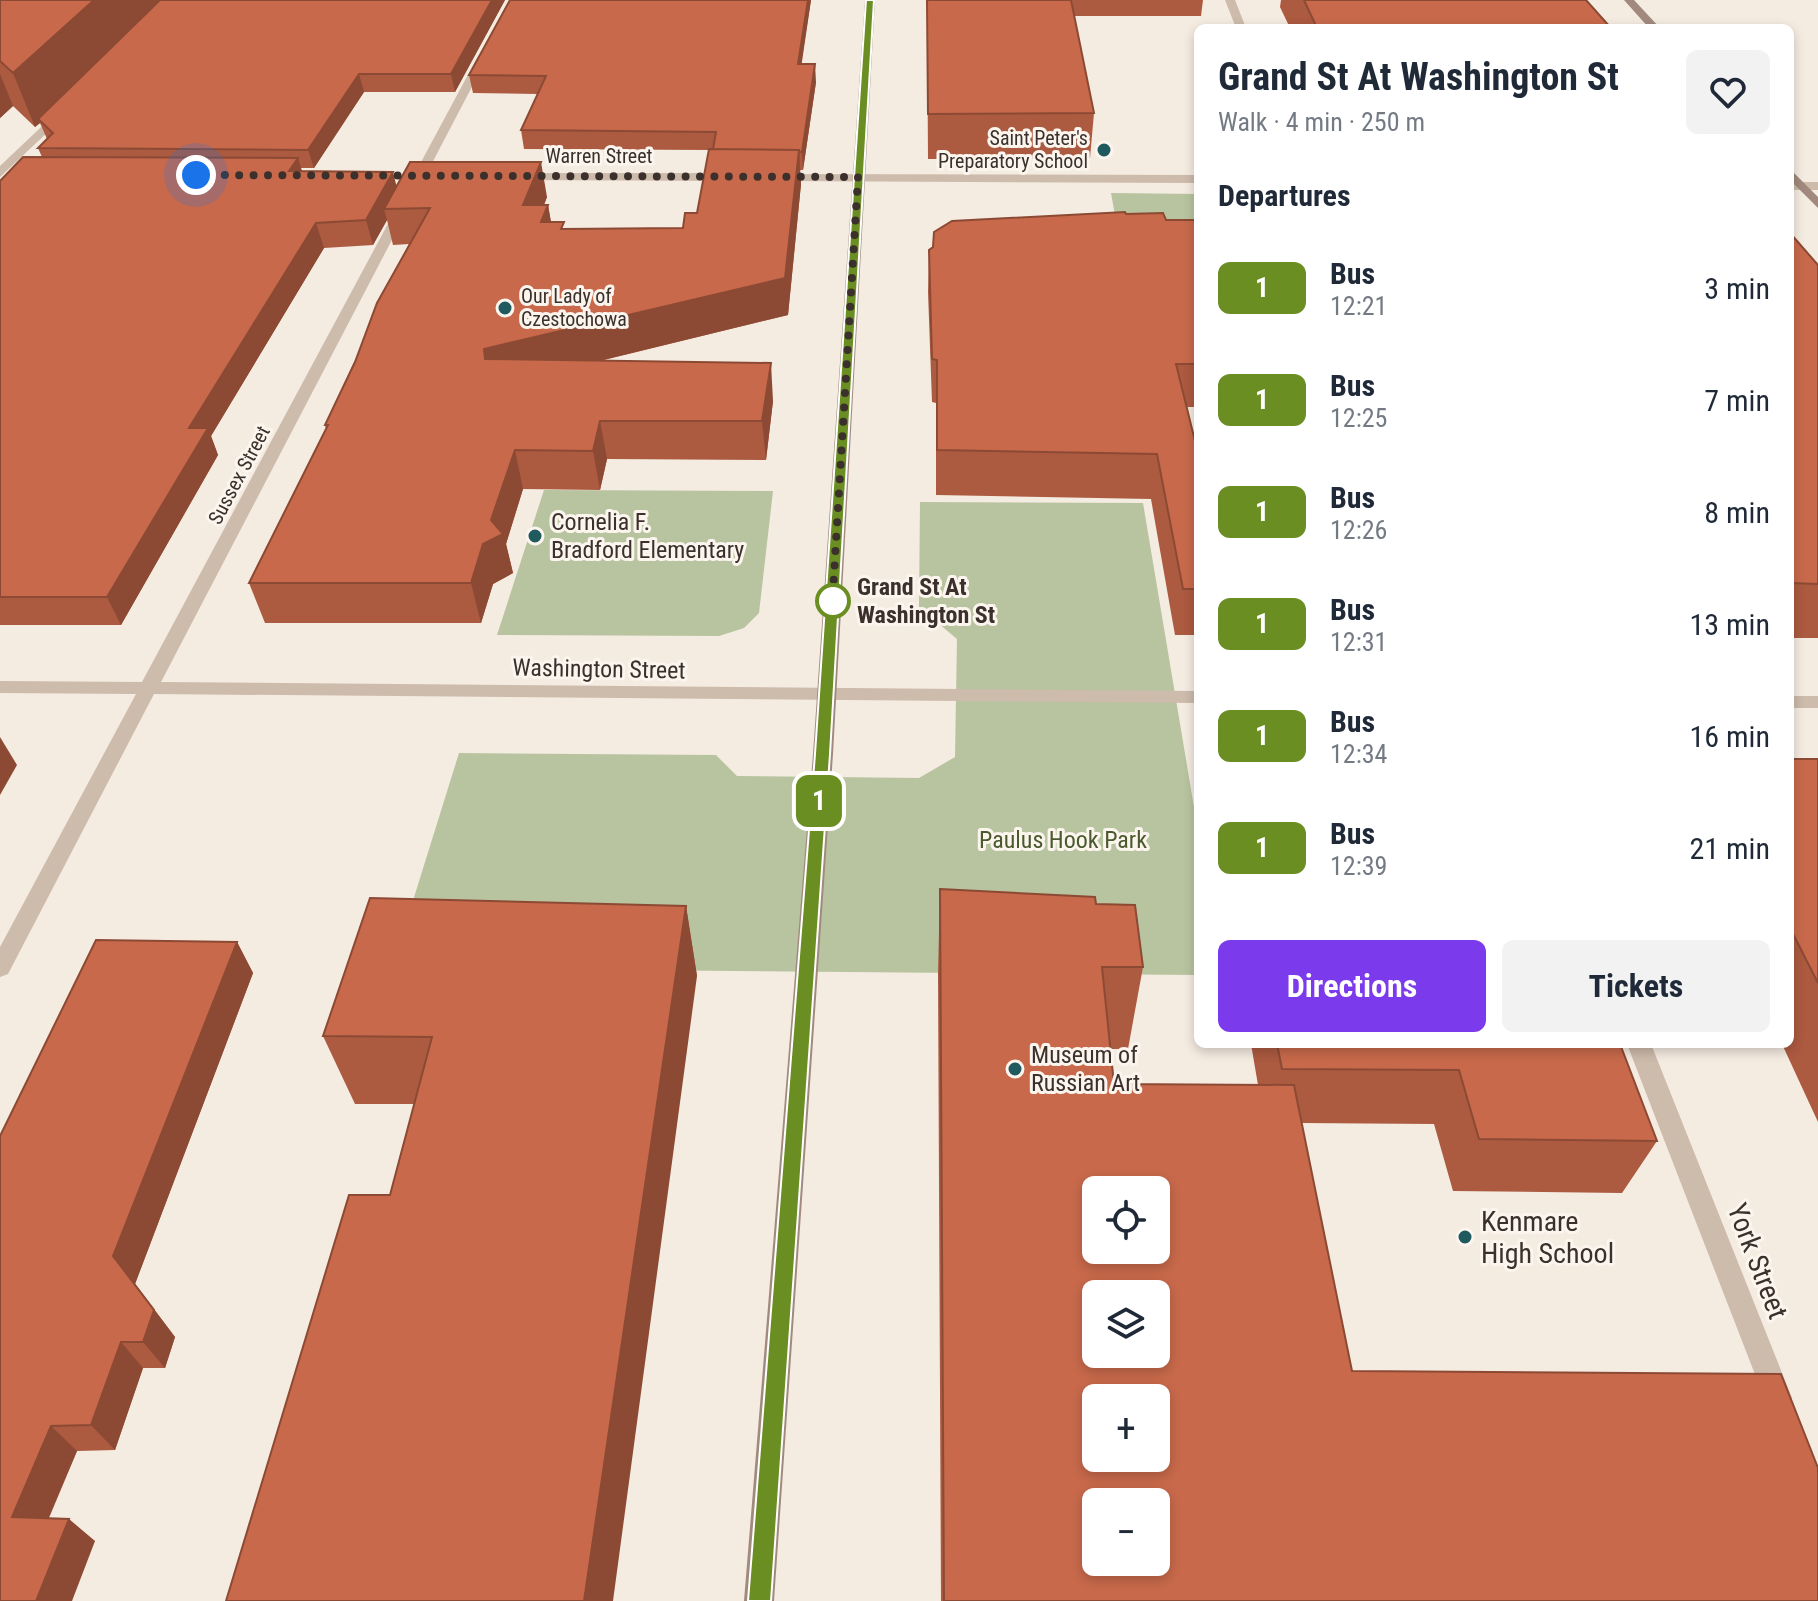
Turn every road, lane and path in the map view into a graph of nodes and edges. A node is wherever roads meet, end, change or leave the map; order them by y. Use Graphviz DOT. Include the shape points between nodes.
graph roads {
  1 [pos="870,0"];
  2 [pos="1230,0"];
  3 [pos="1629,0"];
  4 [pos="1239,24"];
  5 [pos="1651,24"];
  6 [pos="491,41"];
  7 [pos="71,104"];
  8 [pos="0,174"];
  9 [pos="25,174"];
  10 [pos="503,176"];
  11 [pos="747,177"];
  12 [pos="763,177"];
  13 [pos="858,177"];
  14 [pos="1194,179"];
  15 [pos="1796,186"];
  16 [pos="1818,186"];
  17 [pos="1818,204"];
  18 [pos="0,687"];
  19 [pos="148,688"];
  20 [pos="827,695"];
  21 [pos="1194,697"];
  22 [pos="1794,702"];
  23 [pos="1818,702"];
  24 [pos="0,968"];
  25 [pos="1641,1048"];
  26 [pos="1788,1423"];
  27 [pos="759,1601"];
  1 -- 13 [label="street"];
  2 -- 4 [label="street"];
  3 -- 5 [label="street"];
  6 -- 19 [label="street, Sussex Street"];
  7 -- 8 [label="street"];
  8 -- 9 [label="street"];
  10 -- 11 [label="street, Warren Street"];
  12 -- 13 [label="street"];
  13 -- 14 [label="street"];
  13 -- 20 [label="street"];
  15 -- 16 [label="street"];
  15 -- 17 [label="street"];
  18 -- 19 [label="street, Washington Street"];
  19 -- 20 [label="street, Washington Street"];
  19 -- 24 [label="street, Sussex Street"];
  20 -- 21 [label="street, Washington Street"];
  20 -- 27 [label="street"];
  22 -- 23 [label="street"];
  25 -- 26 [label="street, York Street"];
}
